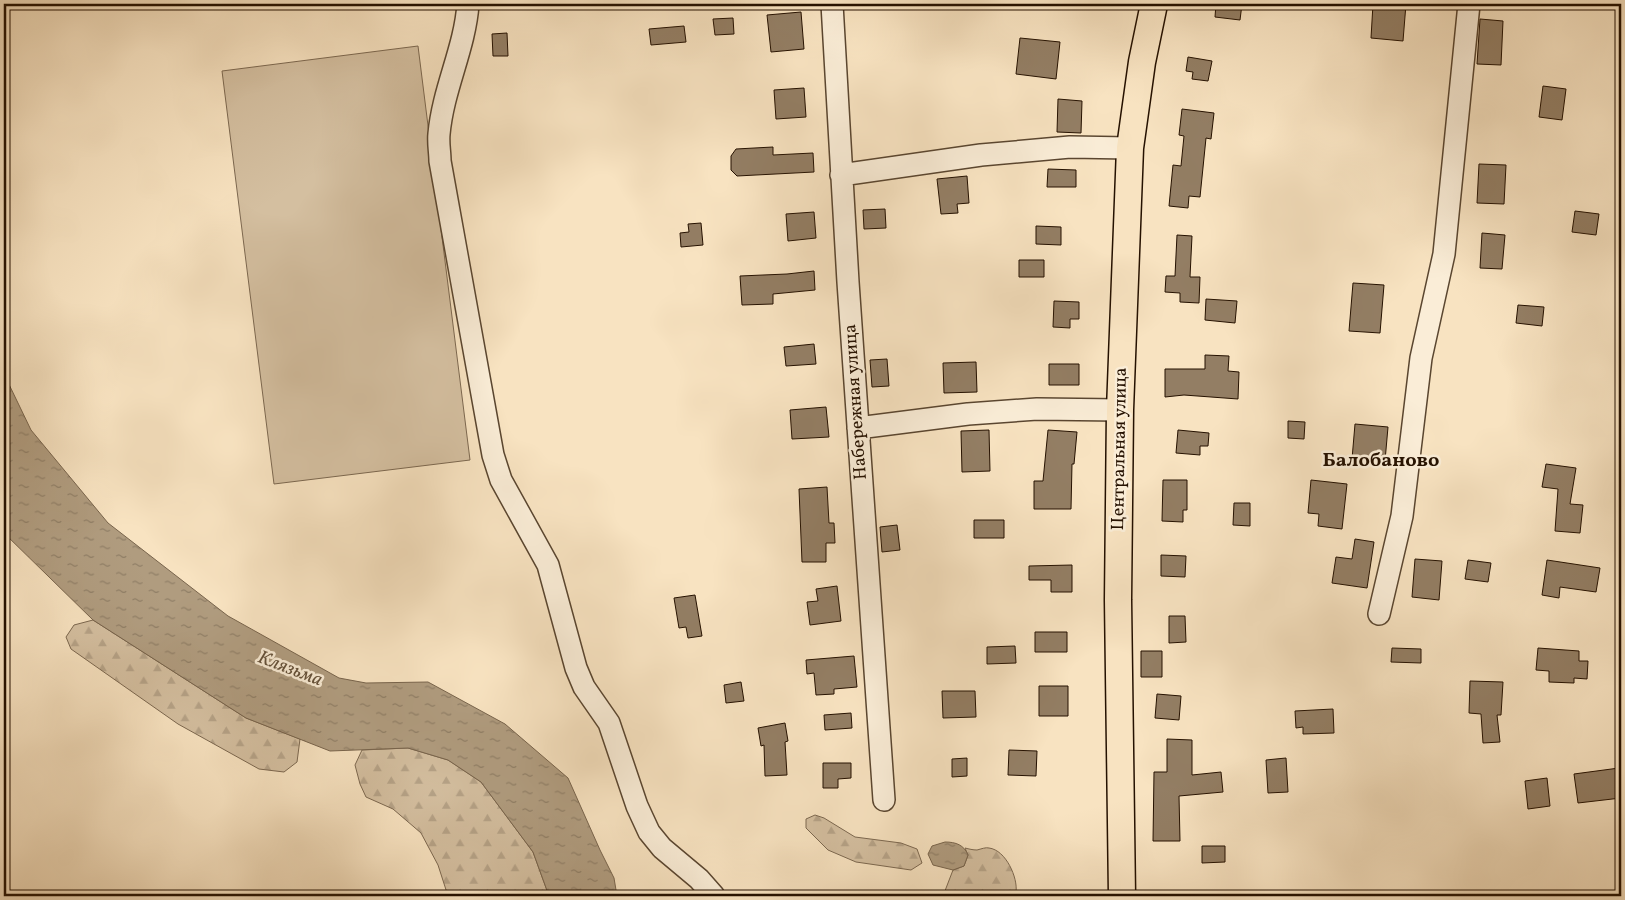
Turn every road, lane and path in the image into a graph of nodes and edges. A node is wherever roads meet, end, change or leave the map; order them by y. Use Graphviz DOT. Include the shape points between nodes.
graph roads {
  1 [pos="468,4"];
  2 [pos="832,4"];
  3 [pos="1154,4"];
  4 [pos="1469,4"];
  5 [pos="1130,148"];
  6 [pos="841,175"];
  7 [pos="1120,410"];
  8 [pos="858,428"];
  9 [pos="1379,614"];
  10 [pos="884,800"];
  11 [pos="714,896"];
  12 [pos="1122,896"];
  1 -- 11 [label="street" via="439,136 493,455 501,480 548,565 576,668 584,687 609,723 649,832"];
  2 -- 6 [label="street, Набережная улица"];
  3 -- 5 [label="main road, Центральная улица"];
  4 -- 9 [label="street" via="1444,254 1421,358 1402,516"];
  5 -- 6 [label="street" via="1070,147 981,155"];
  5 -- 7 [label="main road, Центральная улица"];
  6 -- 8 [label="street, Набережная улица"];
  7 -- 8 [label="street" via="968,414"];
  7 -- 12 [label="main road, Центральная улица" via="1118,600"];
  8 -- 10 [label="street, Набережная улица"];
}
